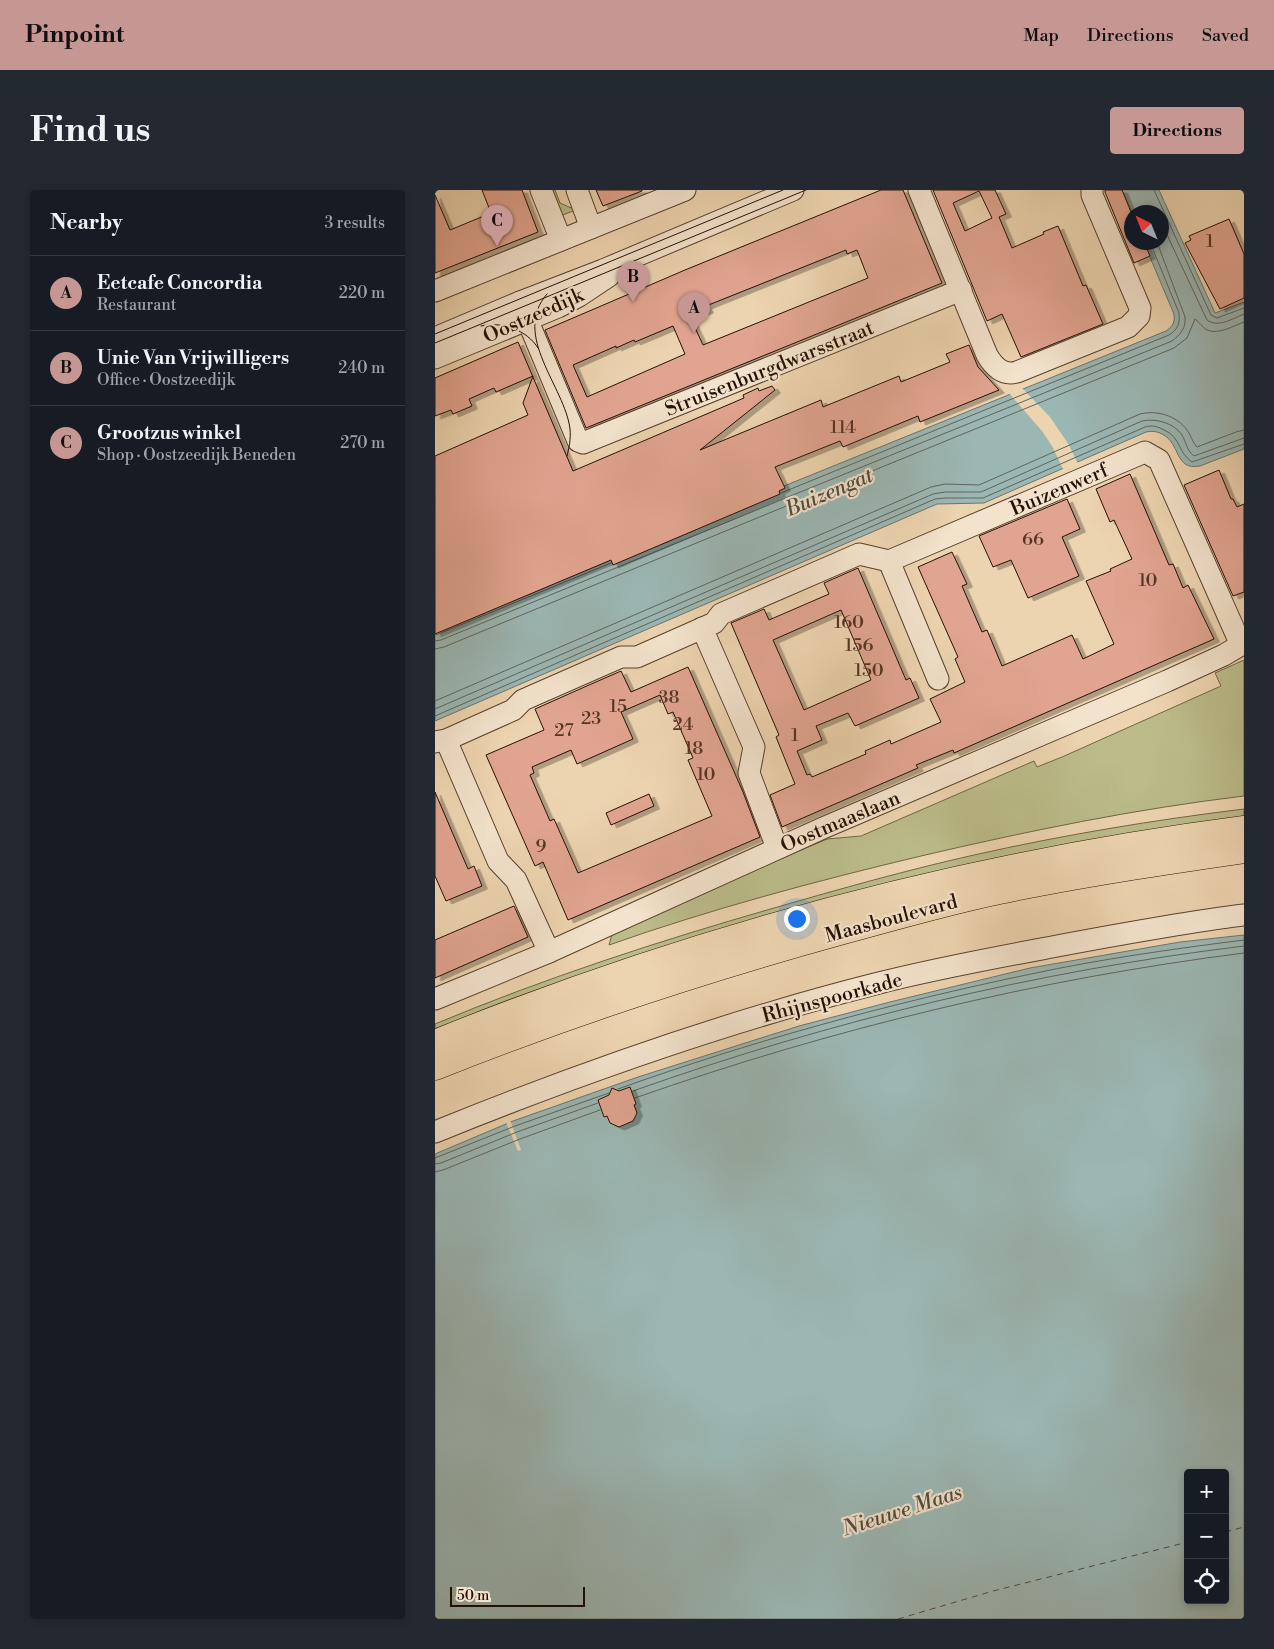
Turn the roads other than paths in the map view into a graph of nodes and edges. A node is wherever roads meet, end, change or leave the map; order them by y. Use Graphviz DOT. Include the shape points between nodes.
graph roads {
  1 [pos="541,190"];
  2 [pos="577,190"];
  3 [pos="685,190"];
  4 [pos="793,190"];
  5 [pos="919,190"];
  6 [pos="1092,190"];
  7 [pos="591,228"];
  8 [pos="561,240"];
  9 [pos="961,290"];
  10 [pos="435,291"];
  11 [pos="524,310"];
  12 [pos="435,338"];
  13 [pos="435,358"];
  14 [pos="889,561"];
  15 [pos="702,628"];
  16 [pos="1243,644"];
  17 [pos="938,679"];
  18 [pos="441,741"];
  19 [pos="1244,830"];
  20 [pos="777,848"];
  21 [pos="1244,849"];
  22 [pos="1244,915"];
  23 [pos="549,952"];
  24 [pos="435,999"];
  25 [pos="435,1044"];
  26 [pos="435,1066"];
  27 [pos="435,1132"];
  1 -- 8 [label="street"];
  2 -- 7 [label="street"];
  3 -- 7 [label="street"];
  4 -- 11 [label="street, Oostzeedijk" via="623,261 605,280 558,307"];
  5 -- 9 [label="street"];
  6 -- 9 [label="street" via="1140,308 1133,324 1017,372 1006,373 987,355"];
  7 -- 8 [label="street"];
  8 -- 10 [label="street"];
  9 -- 11 [label="street, Struisenburgdwarsstraat" via="583,443"];
  11 -- 12 [label="street, Oostzeedijk"];
  11 -- 13 [label="street, Oostzeedijk"];
  14 -- 15 [label="street" via="859,554 721,614"];
  14 -- 16 [label="street, Buizenwerf" via="1145,452 1159,460"];
  14 -- 17 [label="street"];
  15 -- 18 [label="street" via="637,657 621,657"];
  15 -- 20 [label="street" via="754,747 749,773"];
  16 -- 20 [label="street, Oostmaaslaan" via="1167,681"];
  18 -- 23 [label="street" via="497,861 516,880"];
  19 -- 25 [label="main road, Maasboulevard" via="1131,846 991,872 819,915 667,960"];
  20 -- 23 [label="street, Oostmaaslaan"];
  21 -- 26 [label="main road, Maasboulevard" via="1067,877 902,914 631,994"];
  22 -- 27 [label="street, Rhijnspoorkade" via="1055,946 874,984 607,1065"];
  23 -- 24 [label="street, Oostmaaslaan"];
}
